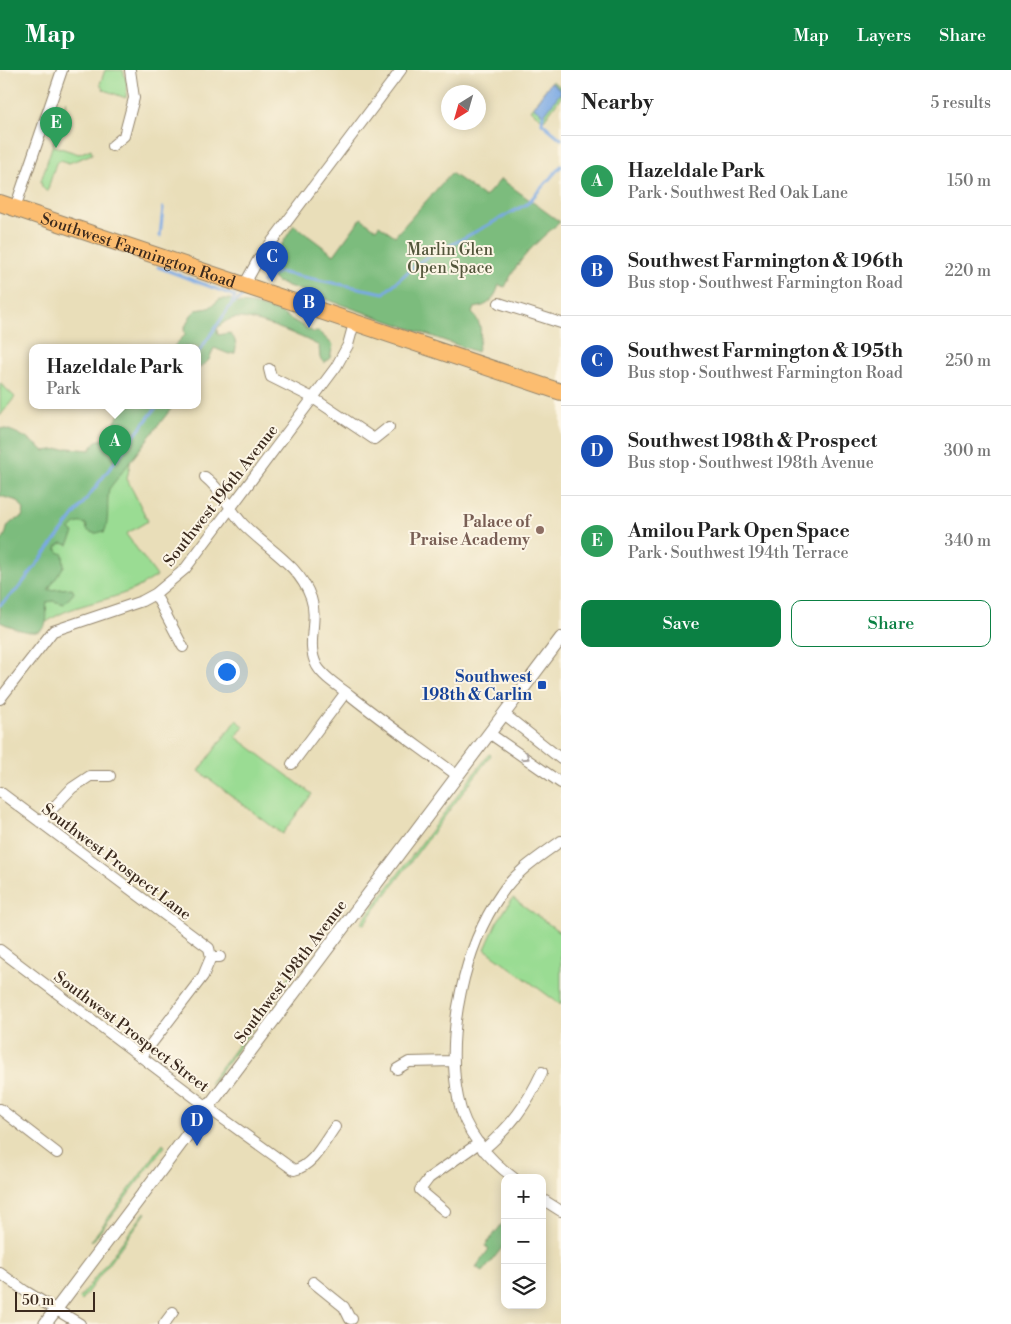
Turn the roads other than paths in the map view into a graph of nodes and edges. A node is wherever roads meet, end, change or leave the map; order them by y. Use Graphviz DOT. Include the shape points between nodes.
graph roads {
  1 [pos="62,70"];
  2 [pos="130,70"];
  3 [pos="401,70"];
  4 [pos="112,146"];
  5 [pos="8,205"];
  6 [pos="252,288"];
  7 [pos="499,303"];
  8 [pos="354,323"];
  9 [pos="561,323"];
  10 [pos="269,369"];
  11 [pos="561,392"];
  12 [pos="313,398"];
  13 [pos="389,427"];
  14 [pos="205,477"];
  15 [pos="231,508"];
  16 [pos="155,594"];
  17 [pos="561,638"];
  18 [pos="183,648"];
  19 [pos="346,692"];
  20 [pos="0,699"];
  21 [pos="504,714"];
  22 [pos="489,733"];
  23 [pos="561,759"];
  24 [pos="292,764"];
  25 [pos="110,776"];
  26 [pos="458,776"];
  27 [pos="561,783"];
  28 [pos="0,792"];
  29 [pos="40,822"];
  30 [pos="561,841"];
  31 [pos="0,950"];
  32 [pos="142,1056"];
  33 [pos="454,1061"];
  34 [pos="397,1069"];
  35 [pos="542,1072"];
  36 [pos="208,1107"];
  37 [pos="0,1109"];
  38 [pos="335,1127"];
  39 [pos="481,1146"];
  40 [pos="57,1153"];
  41 [pos="509,1174"];
  42 [pos="546,1202"];
  43 [pos="444,1211"];
  44 [pos="561,1211"];
  45 [pos="0,1273"];
  46 [pos="313,1282"];
  47 [pos="56,1310"];
  48 [pos="173,1312"];
  49 [pos="351,1320"];
  50 [pos="45,1324"];
  51 [pos="80,1324"];
  52 [pos="164,1324"];
  1 -- 5 [label="street"];
  2 -- 4 [label="street" via="134,98 124,136"];
  3 -- 6 [label="street" via="258,260 248,278"];
  5 -- 6 [label="main road, Southwest Farmington Road"];
  6 -- 8 [label="main road, Southwest Farmington Road"];
  7 -- 9 [label="street"];
  8 -- 11 [label="main road, Southwest Farmington Road"];
  8 -- 12 [label="street, Southwest 196th Avenue" via="341,359"];
  10 -- 12 [label="street" via="271,377"];
  12 -- 13 [label="street" via="374,439"];
  12 -- 15 [label="street, Southwest 196th Avenue"];
  14 -- 15 [label="street" via="218,487"];
  15 -- 16 [label="street, Southwest 196th Avenue" via="185,569"];
  15 -- 19 [label="street" via="242,524 283,557 303,580 314,608 313,654 324,674"];
  16 -- 18 [label="street"];
  16 -- 20 [label="street, Southwest 196th Avenue" via="53,632"];
  17 -- 21 [label="street, Southwest 198th Avenue"];
  19 -- 24 [label="street"];
  19 -- 26 [label="street"];
  21 -- 22 [label="street, Southwest 198th Avenue"];
  21 -- 23 [label="street"];
  22 -- 26 [label="street, Southwest 198th Avenue"];
  22 -- 27 [label="street, one-way"];
  25 -- 29 [label="street" via="90,776 72,788"];
  26 -- 36 [label="street, Southwest 198th Avenue"];
  28 -- 29 [label="street, Southwest Prospect Lane"];
  29 -- 32 [label="street, Southwest Prospect Lane" via="216,957"];
  30 -- 33 [label="street" via="510,882 480,929 459,1001"];
  31 -- 32 [label="street, Southwest Prospect Street"];
  32 -- 36 [label="street, Southwest Prospect Street"];
  33 -- 34 [label="street" via="409,1062"];
  33 -- 39 [label="street" via="458,1100"];
  35 -- 39 [label="street" via="529,1100 504,1133"];
  36 -- 38 [label="street, Southwest Prospect Street" via="294,1170 310,1161"];
  36 -- 47 [label="street, Southwest 198th Avenue"];
  37 -- 40 [label="street"];
  39 -- 41 [label="street"];
  39 -- 43 [label="street" via="429,1178 420,1190"];
  42 -- 44 [label="street"];
  45 -- 47 [label="street"];
  46 -- 49 [label="street" via="344,1307"];
  47 -- 50 [label="street, Southwest 198th Avenue"];
  47 -- 51 [label="street"];
  48 -- 52 [label="street"];
}
